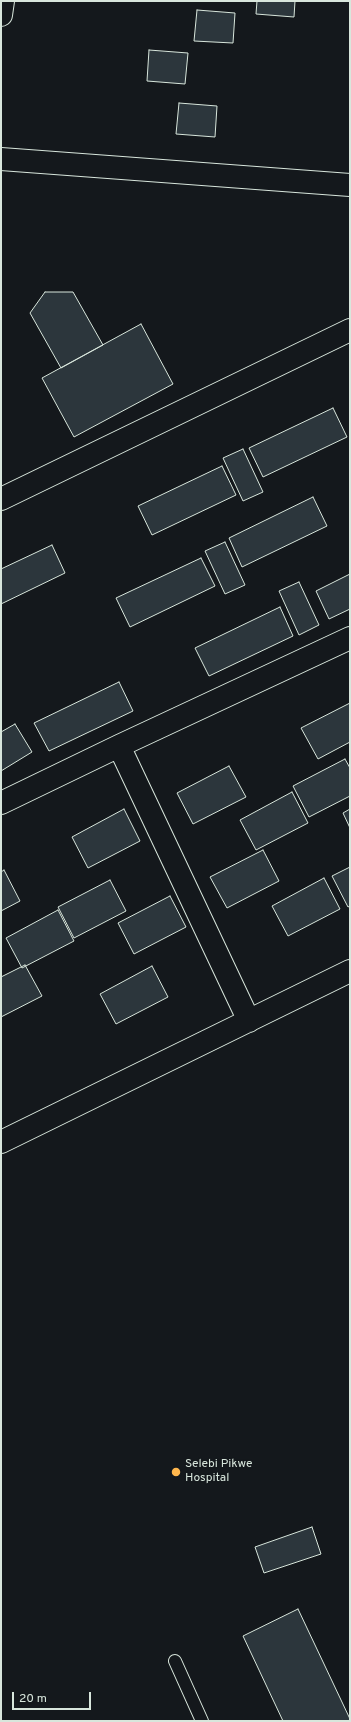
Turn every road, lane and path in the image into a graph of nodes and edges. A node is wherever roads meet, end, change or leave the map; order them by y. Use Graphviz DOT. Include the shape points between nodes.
graph roads {
  1 [pos="3,1"];
  2 [pos="1,15"];
  3 [pos="1,159"];
  4 [pos="350,185"];
  5 [pos="350,330"];
  6 [pos="1,499"];
  7 [pos="350,638"];
  8 [pos="119,746"];
  9 [pos="1,803"];
  10 [pos="350,971"];
  11 [pos="249,1021"];
  12 [pos="1,1142"];
  13 [pos="175,1661"];
  14 [pos="202,1721"];
  1 -- 2 [label="street"];
  3 -- 4 [label="street"];
  5 -- 6 [label="street"];
  7 -- 8 [label="street"];
  8 -- 9 [label="street"];
  8 -- 11 [label="street"];
  10 -- 11 [label="street"];
  11 -- 12 [label="street"];
  13 -- 14 [label="lane"];
}
